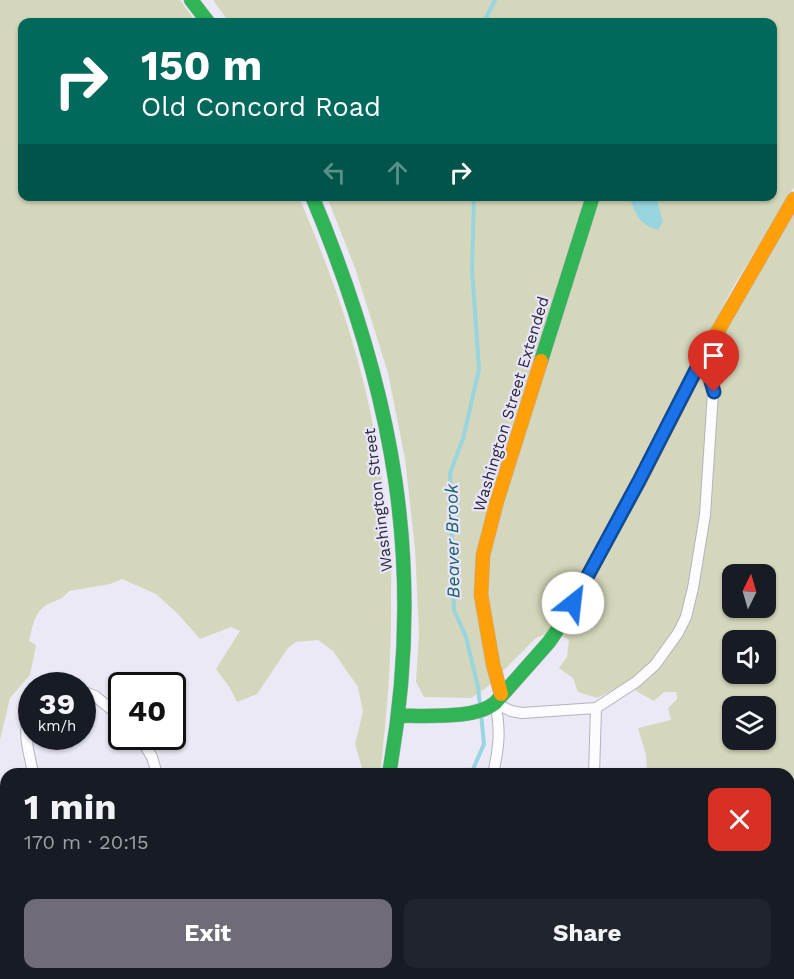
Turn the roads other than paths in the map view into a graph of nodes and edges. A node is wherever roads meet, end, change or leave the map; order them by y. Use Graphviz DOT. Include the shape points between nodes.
graph roads {
  1 [pos="191,0"];
  2 [pos="201,0"];
  3 [pos="205,18"];
  4 [pos="212,18"];
  5 [pos="794,199"];
  6 [pos="314,201"];
  7 [pos="591,201"];
  8 [pos="700,362"];
  9 [pos="96,697"];
  10 [pos="495,701"];
  11 [pos="108,707"];
  12 [pos="596,708"];
  13 [pos="399,716"];
  14 [pos="28,750"];
  15 [pos="148,750"];
  16 [pos="32,768"];
  17 [pos="155,768"];
  18 [pos="390,768"];
  19 [pos="494,768"];
  20 [pos="594,768"];
  1 -- 3 [label="street"];
  2 -- 4 [label="street"];
  5 -- 8 [label="street"];
  6 -- 13 [label="street, Washington Street" via="361,324 395,473 405,572 404,673"];
  7 -- 10 [label="street, Washington Street Extended" via="483,555 481,594"];
  8 -- 10 [label="street" via="561,623 549,642"];
  8 -- 12 [label="street" via="708,371 714,392 705,516 686,616 655,665"];
  9 -- 11 [label="street"];
  10 -- 12 [label="street" via="511,711 522,712"];
  10 -- 13 [label="street" via="466,712"];
  10 -- 19 [label="street" via="500,725"];
  12 -- 20 [label="street"];
  13 -- 18 [label="street, Washington Street"];
  14 -- 16 [label="street"];
  15 -- 17 [label="street"];
}
